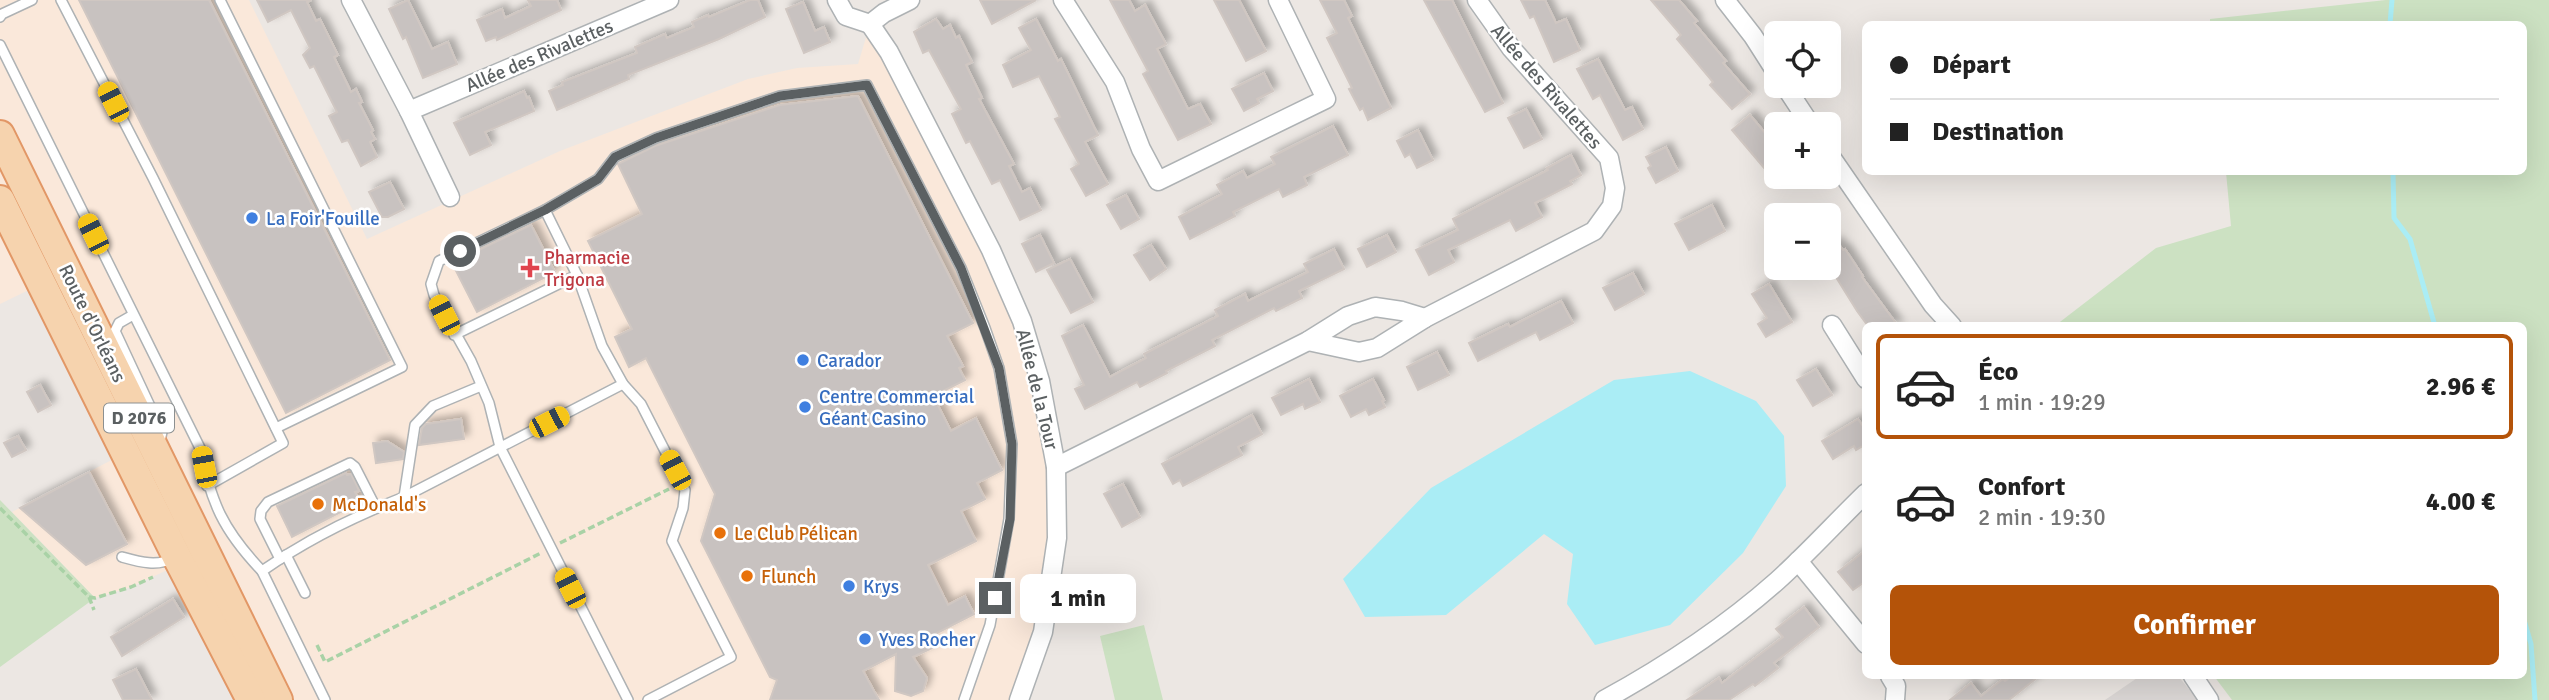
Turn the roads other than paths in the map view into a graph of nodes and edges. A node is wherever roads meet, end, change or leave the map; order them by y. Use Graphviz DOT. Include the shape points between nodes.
graph roads {
  1 [pos="32,0"];
  2 [pos="61,0"];
  3 [pos="220,0"];
  4 [pos="351,0"];
  5 [pos="669,0"];
  6 [pos="837,0"];
  7 [pos="910,0"];
  8 [pos="1063,0"];
  9 [pos="1278,0"];
  10 [pos="1477,0"];
  11 [pos="1725,0"];
  12 [pos="0,17"];
  13 [pos="870,24"];
  14 [pos="0,45"];
  15 [pos="1764,53"];
  16 [pos="409,111"];
  17 [pos="0,135"];
  18 [pos="1841,171"];
  19 [pos="450,197"];
  20 [pos="0,200"];
  21 [pos="545,210"];
  22 [pos="577,275"];
  23 [pos="133,315"];
  24 [pos="1425,318"];
  25 [pos="1948,322"];
  26 [pos="1832,325"];
  27 [pos="454,335"];
  28 [pos="1308,341"];
  29 [pos="1862,373"];
  30 [pos="623,384"];
  31 [pos="481,386"];
  32 [pos="276,428"];
  33 [pos="499,447"];
  34 [pos="157,453"];
  35 [pos="1056,467"];
  36 [pos="207,486"];
  37 [pos="404,497"];
  38 [pos="1862,497"];
  39 [pos="376,508"];
  40 [pos="122,557"];
  41 [pos="283,557"];
  42 [pos="178,561"];
  43 [pos="1798,561"];
  44 [pos="262,571"];
  45 [pos="305,593"];
  46 [pos="1862,639"];
  47 [pos="1892,679"];
  48 [pos="2195,679"];
  49 [pos="251,700"];
  50 [pos="278,700"];
  51 [pos="325,700"];
  52 [pos="628,700"];
  53 [pos="648,700"];
  54 [pos="964,700"];
  55 [pos="1019,700"];
  56 [pos="1604,700"];
  57 [pos="1895,700"];
  58 [pos="2209,700"];
  1 -- 12 [label="lane"];
  2 -- 32 [label="lane"];
  3 -- 32 [label="lane" via="402,367"];
  4 -- 16 [label="street"];
  5 -- 16 [label="street, Allée des Rivalettes"];
  6 -- 13 [label="street" via="846,16"];
  7 -- 13 [label="street"];
  8 -- 9 [label="street" via="1115,82 1158,181 1326,99"];
  10 -- 24 [label="street, Allée des Rivalettes" via="1510,48 1609,158 1615,188 1612,206 1594,230"];
  11 -- 15 [label="street"];
  13 -- 35 [label="street, Allée de la Tour" via="889,52 984,237 1022,321 1040,381"];
  14 -- 23 [label="lane"];
  16 -- 19 [label="street"];
  17 -- 34 [label="main road, Route d'Orléans / D 2076"];
  18 -- 25 [label="street"];
  20 -- 42 [label="main road, Route d'Orléans / D 2076"];
  21 -- 22 [label="lane"];
  21 -- 27 [label="lane" via="439,261 431,284"];
  21 -- 54 [label="lane" via="598,179 615,157 656,138 780,96 867,85 961,268 999,368 1012,444 1010,519 990,625"];
  22 -- 27 [label="lane"];
  22 -- 30 [label="lane" via="602,346"];
  23 -- 34 [label="lane" via="119,323 116,331 162,432"];
  23 -- 36 [label="lane" via="200,448"];
  24 -- 28 [label="street" via="1375,307 1348,316"];
  24 -- 28 [label="street, Allée des Rivalettes" via="1377,348 1359,352"];
  26 -- 29 [label="street"];
  27 -- 31 [label="lane"];
  28 -- 35 [label="street"];
  30 -- 33 [label="lane"];
  30 -- 53 [label="lane" via="641,404 685,490 672,541 731,657"];
  31 -- 33 [label="lane"];
  31 -- 37 [label="lane" via="433,407 415,425"];
  32 -- 36 [label="lane" via="283,443"];
  33 -- 37 [label="lane"];
  33 -- 52 [label="lane"];
  34 -- 50 [label="main road, Route d'Orléans / D 2076"];
  35 -- 55 [label="street, Allée de la Tour" via="1053,578 1043,632"];
  36 -- 44 [label="lane" via="233,539"];
  37 -- 39 [label="lane"];
  38 -- 43 [label="street"];
  39 -- 41 [label="lane"];
  39 -- 41 [label="lane" via="350,463 268,502 260,519"];
  40 -- 42 [label="lane" via="148,564"];
  41 -- 44 [label="lane"];
  41 -- 45 [label="lane"];
  42 -- 49 [label="main road, Route d'Orléans / D 2076"];
  43 -- 46 [label="street"];
  43 -- 56 [label="street" via="1693,648"];
  44 -- 51 [label="lane"];
  47 -- 57 [label="street"];
  48 -- 58 [label="street"];
}
